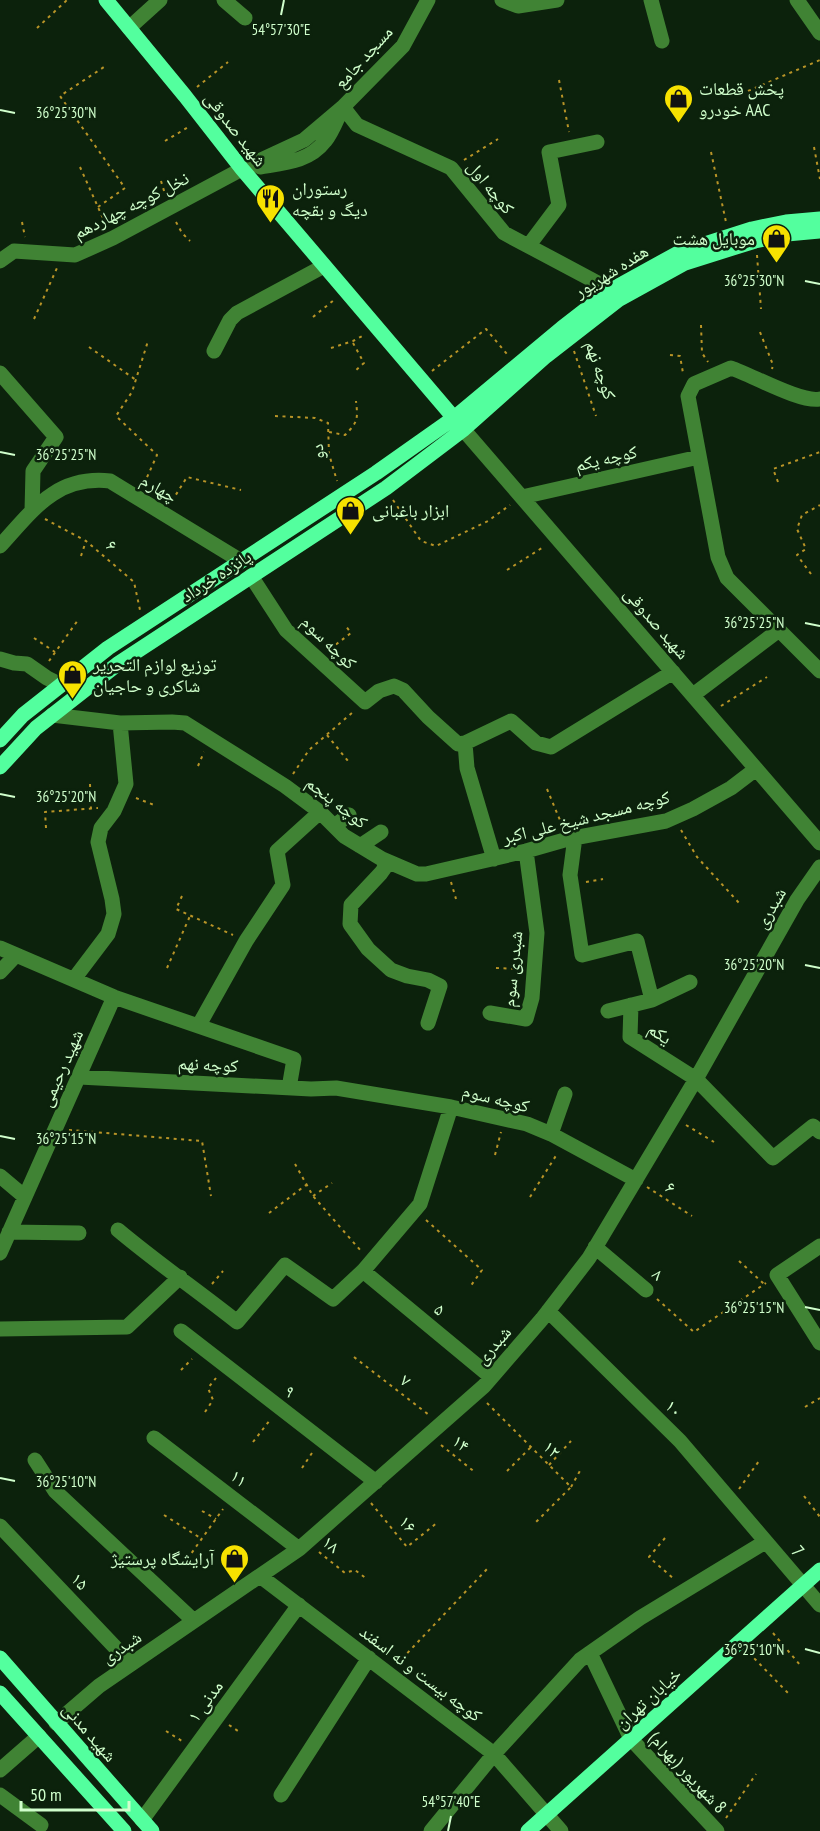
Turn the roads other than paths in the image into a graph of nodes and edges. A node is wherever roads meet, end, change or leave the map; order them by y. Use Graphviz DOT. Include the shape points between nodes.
graph roads {
  1 [pos="106,0"];
  2 [pos="160,0"];
  3 [pos="224,0"];
  4 [pos="428,0"];
  5 [pos="502,0"];
  6 [pos="557,0"];
  7 [pos="797,0"];
  8 [pos="656,1"];
  9 [pos="245,18"];
  10 [pos="129,28"];
  11 [pos="820,33"];
  12 [pos="662,41"];
  13 [pos="343,107"];
  14 [pos="597,142"];
  15 [pos="242,169"];
  16 [pos="820,219"];
  17 [pos="820,231"];
  18 [pos="529,245"];
  19 [pos="0,261"];
  20 [pos="324,266"];
  21 [pos="611,290"];
  22 [pos="214,351"];
  23 [pos="0,373"];
  24 [pos="820,399"];
  25 [pos="459,424"];
  26 [pos="699,457"];
  27 [pos="522,497"];
  28 [pos="32,512"];
  29 [pos="0,545"];
  30 [pos="242,561"];
  31 [pos="252,576"];
  32 [pos="779,630"];
  33 [pos="0,659"];
  34 [pos="820,671"];
  35 [pos="673,672"];
  36 [pos="61,685"];
  37 [pos="693,695"];
  38 [pos="52,715"];
  39 [pos="120,723"];
  40 [pos="0,740"];
  41 [pos="465,743"];
  42 [pos="0,767"];
  43 [pos="756,769"];
  44 [pos="320,812"];
  45 [pos="349,814"];
  46 [pos="334,826"];
  47 [pos="381,831"];
  48 [pos="571,838"];
  49 [pos="820,843"];
  50 [pos="360,846"];
  51 [pos="526,851"];
  52 [pos="382,859"];
  53 [pos="494,859"];
  54 [pos="820,867"];
  55 [pos="0,948"];
  56 [pos="16,955"];
  57 [pos="0,972"];
  58 [pos="74,979"];
  59 [pos="690,982"];
  60 [pos="114,997"];
  61 [pos="652,1000"];
  62 [pos="631,1005"];
  63 [pos="608,1011"];
  64 [pos="490,1013"];
  65 [pos="428,1023"];
  66 [pos="199,1025"];
  67 [pos="79,1077"];
  68 [pos="696,1079"];
  69 [pos="289,1088"];
  70 [pos="336,1088"];
  71 [pos="565,1094"];
  72 [pos="451,1107"];
  73 [pos="820,1132"];
  74 [pos="558,1137"];
  75 [pos="0,1176"];
  76 [pos="636,1180"];
  77 [pos="25,1197"];
  78 [pos="118,1230"];
  79 [pos="9,1232"];
  80 [pos="80,1233"];
  81 [pos="820,1246"];
  82 [pos="595,1247"];
  83 [pos="0,1253"];
  84 [pos="367,1266"];
  85 [pos="180,1277"];
  86 [pos="646,1290"];
  87 [pos="548,1311"];
  88 [pos="0,1329"];
  89 [pos="181,1331"];
  90 [pos="820,1343"];
  91 [pos="491,1377"];
  92 [pos="154,1438"];
  93 [pos="35,1460"];
  94 [pos="375,1482"];
  95 [pos="0,1526"];
  96 [pos="765,1542"];
  97 [pos="303,1546"];
  98 [pos="820,1570"];
  99 [pos="260,1576"];
  100 [pos="802,1586"];
  101 [pos="299,1605"];
  102 [pos="820,1605"];
  103 [pos="194,1621"];
  104 [pos="590,1653"];
  105 [pos="0,1658"];
  106 [pos="369,1658"];
  107 [pos="131,1664"];
  108 [pos="0,1693"];
  109 [pos="56,1722"];
  110 [pos="39,1736"];
  111 [pos="631,1739"];
  112 [pos="494,1754"];
  113 [pos="1,1769"];
  114 [pos="0,1795"];
  115 [pos="281,1795"];
  116 [pos="546,1815"];
  117 [pos="41,1826"];
  118 [pos="147,1826"];
  119 [pos="124,1831"];
  120 [pos="431,1831"];
  121 [pos="528,1831"];
  122 [pos="561,1831"];
  123 [pos="717,1831"];
  1 -- 10 [label="main road, شهید صدوقی"];
  2 -- 10 [label="street"];
  3 -- 9 [label="street"];
  4 -- 13 [label="street, مسجد جامع" via="403,46"];
  5 -- 6 [label="street" via="518,6"];
  7 -- 11 [label="street"];
  8 -- 12 [label="street"];
  10 -- 15 [label="main road, شهید صدوقی"];
  13 -- 15 [label="street, مسجد جامع" via="325,141 311,154 295,162"];
  13 -- 18 [label="street, کوچه اول" via="357,125 451,168 504,233"];
  14 -- 18 [label="street" via="549,152 559,205"];
  15 -- 19 [label="street, نخل کوچه چهاردهم" via="75,255 14,251"];
  15 -- 20 [label="main road, شهید صدوقی"];
  16 -- 21 [label="main road, هفده شهریور" via="786,222 680,252"];
  17 -- 25 [label="main road, هفده شهریور" via="756,241 685,263 618,300"];
  18 -- 21 [label="street, کوچه اول"];
  20 -- 22 [label="street" via="237,313"];
  20 -- 25 [label="main road, شهید صدوقی"];
  21 -- 25 [label="main road, هفده شهریور" via="517,366"];
  23 -- 28 [label="street" via="56,437 33,471"];
  24 -- 26 [label="street" via="782,390 731,368 694,384 687,396"];
  25 -- 27 [label="street, شهید صدوقی"];
  25 -- 30 [label="main road, پانزده خرداد"];
  25 -- 31 [label="main road, پانزده خرداد" via="386,488"];
  26 -- 27 [label="street, کوچه یکم"];
  26 -- 32 [label="street" via="718,557 727,578"];
  27 -- 35 [label="street, شهید صدوقی"];
  28 -- 29 [label="street, چهارم"];
  28 -- 30 [label="street, چهارم" via="42,500 70,484 110,481"];
  30 -- 31 [label="main road"];
  30 -- 36 [label="main road, پانزده خرداد" via="143,624"];
  31 -- 38 [label="main road, پانزده خرداد" via="119,663"];
  31 -- 41 [label="street, کوچه سوم" via="286,630 365,702 394,686 403,690 458,744"];
  32 -- 34 [label="street"];
  32 -- 37 [label="street"];
  33 -- 36 [label="street" via="27,664"];
  35 -- 37 [label="street, شهید صدوقی"];
  35 -- 41 [label="street" via="551,747 536,743 512,721"];
  36 -- 40 [label="main road, پانزده خرداد" via="23,715"];
  37 -- 43 [label="street, شهید صدوقی"];
  38 -- 39 [label="street, کوچه پنجم"];
  38 -- 42 [label="main road, پانزده خرداد"];
  39 -- 44 [label="street, کوچه پنجم" via="185,723"];
  39 -- 58 [label="street" via="126,784 101,828 98,842 114,914 108,934"];
  41 -- 53 [label="street" via="467,768"];
  43 -- 48 [label="street, کوچه مسجد شیخ علی اکبر" via="730,788 666,821"];
  43 -- 49 [label="street, شهید صدوقی"];
  44 -- 46 [label="street, کوچه پنجم"];
  44 -- 66 [label="street" via="277,851 283,885"];
  45 -- 46 [label="street"];
  46 -- 50 [label="street, کوچه پنجم"];
  47 -- 50 [label="street"];
  48 -- 51 [label="street, کوچه مسجد شیخ علی اکبر"];
  48 -- 61 [label="street" via="570,875 582,955 636,941"];
  50 -- 52 [label="street, کوچه پنجم"];
  51 -- 53 [label="street, کوچه مسجد شیخ علی اکبر"];
  51 -- 64 [label="street, شبدری سوم" via="537,933 532,998 526,1019"];
  52 -- 53 [label="street, کوچه مسجد شیخ علی اکبر" via="426,874"];
  52 -- 65 [label="street" via="386,866 351,905 350,924 368,949 391,970 440,986"];
  54 -- 68 [label="street, شبدری" via="797,900"];
  55 -- 56 [label="street"];
  56 -- 57 [label="street"];
  56 -- 58 [label="street"];
  58 -- 60 [label="street"];
  59 -- 61 [label="street"];
  60 -- 66 [label="street"];
  60 -- 67 [label="street, شهید رحیمی"];
  61 -- 62 [label="street"];
  62 -- 63 [label="street"];
  62 -- 68 [label="street, یکم" via="630,1037"];
  66 -- 69 [label="street" via="294,1059"];
  67 -- 69 [label="street, کوچه نهم"];
  67 -- 77 [label="street, شهید رحیمی"];
  68 -- 73 [label="street" via="773,1158 813,1126"];
  68 -- 76 [label="street, شبدری"];
  69 -- 70 [label="street, کوچه نهم"];
  70 -- 72 [label="street, کوچه سوم"];
  71 -- 74 [label="street"];
  72 -- 74 [label="street, کوچه سوم" via="527,1124"];
  72 -- 84 [label="street" via="420,1204"];
  74 -- 76 [label="street, کوچه سوم"];
  75 -- 77 [label="street"];
  76 -- 82 [label="street, شبدری"];
  77 -- 79 [label="street, شهید رحیمی"];
  78 -- 85 [label="street"];
  79 -- 80 [label="street"];
  79 -- 83 [label="street, شهید رحیمی"];
  81 -- 90 [label="street" via="777,1275"];
  82 -- 86 [label="street, ۸"];
  82 -- 87 [label="street, شبدری"];
  84 -- 85 [label="street" via="333,1299 285,1265 237,1322"];
  84 -- 91 [label="street, ۵"];
  85 -- 88 [label="street" via="127,1327"];
  87 -- 91 [label="street, شبدری"];
  87 -- 96 [label="street, ۱۰" via="680,1441"];
  89 -- 94 [label="street, ۹"];
  91 -- 94 [label="street, شبدری"];
  92 -- 97 [label="street, ۱۱"];
  93 -- 103 [label="street" via="55,1491"];
  94 -- 97 [label="street, شبدری"];
  95 -- 107 [label="street, ۱۵"];
  96 -- 100 [label="street, 7"];
  96 -- 104 [label="street"];
  97 -- 99 [label="street, شبدری"];
  98 -- 100 [label="main road, خیابان تهران"];
  99 -- 101 [label="street, کوچه بیست و نه اسفند"];
  99 -- 103 [label="street, شبدری"];
  100 -- 102 [label="street, 7"];
  100 -- 111 [label="main road, خیابان تهران"];
  101 -- 106 [label="street, کوچه بیست و نه اسفند"];
  101 -- 118 [label="street, مدنی ۱" via="195,1749"];
  103 -- 107 [label="street, شبدری"];
  104 -- 111 [label="street, (بهرام) 8 شهریور"];
  104 -- 112 [label="street"];
  105 -- 109 [label="main road, شهید مدنی"];
  106 -- 112 [label="street, کوچه بیست و نه اسفند"];
  106 -- 115 [label="street"];
  107 -- 109 [label="street, شبدری"];
  108 -- 110 [label="main road"];
  109 -- 110 [label="main road"];
  109 -- 118 [label="main road, شهید مدنی"];
  110 -- 113 [label="street"];
  110 -- 119 [label="main road"];
  111 -- 116 [label="main road, خیابان تهران"];
  111 -- 123 [label="street, (بهرام) 8 شهریور"];
  112 -- 116 [label="street, کوچه بیست و نه اسفند"];
  112 -- 120 [label="street"];
  114 -- 117 [label="street"];
  116 -- 121 [label="main road, خیابان تهران"];
  116 -- 122 [label="street, کوچه بیست و نه اسفند"];
}
